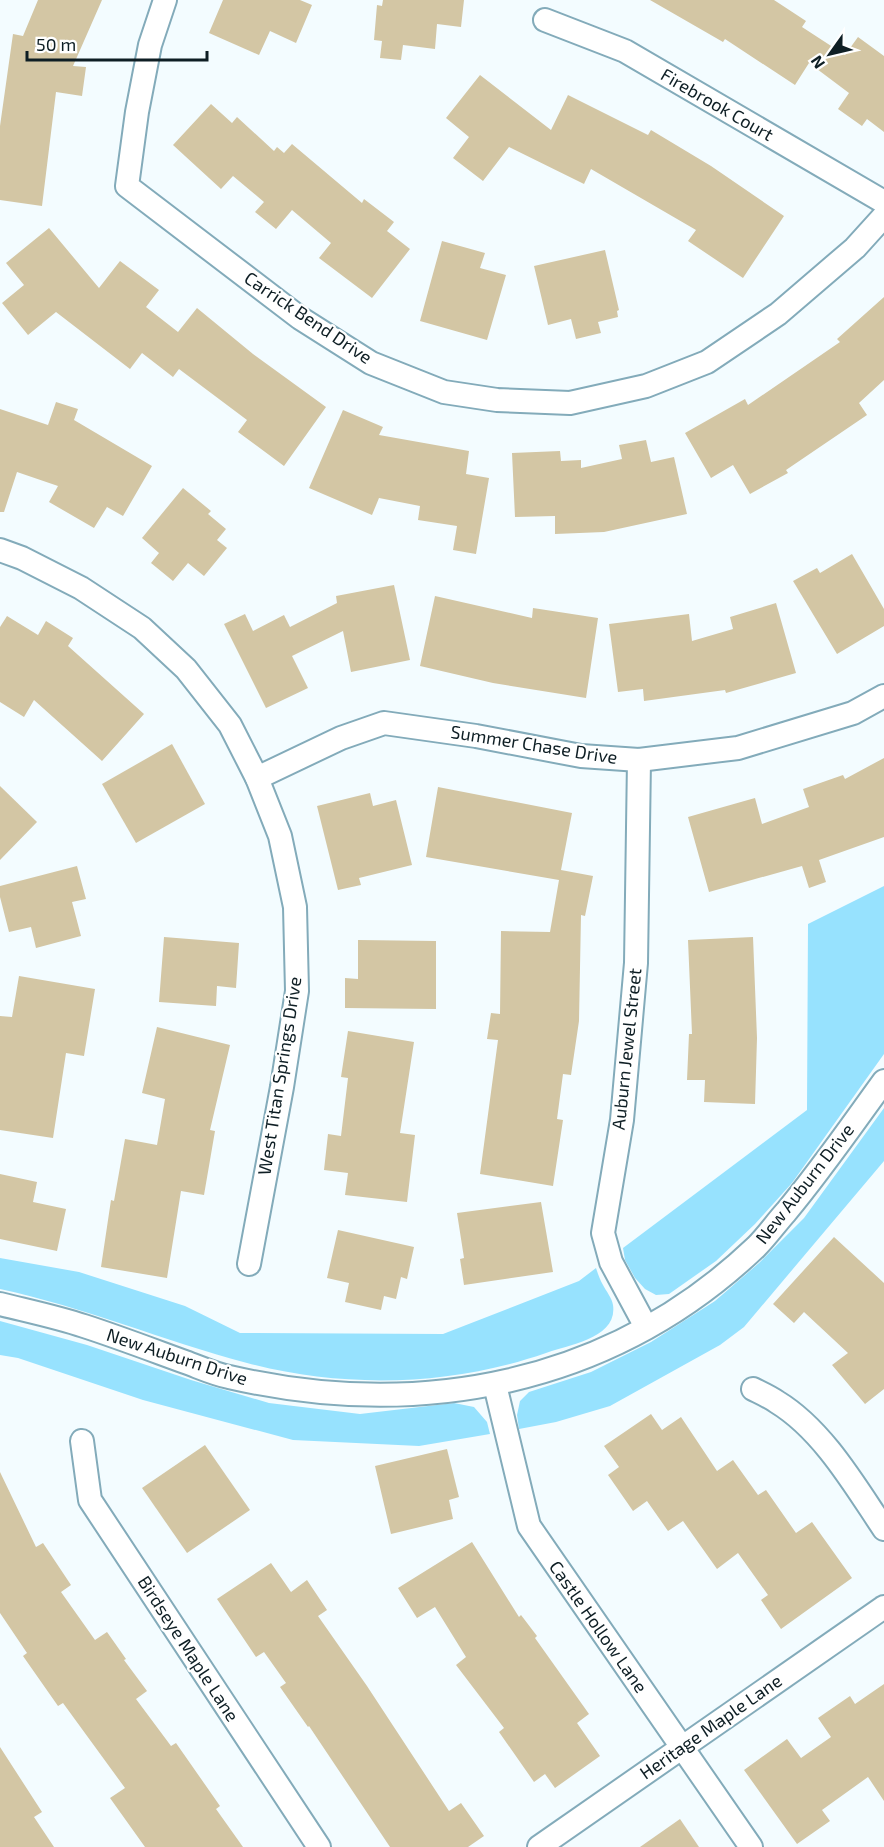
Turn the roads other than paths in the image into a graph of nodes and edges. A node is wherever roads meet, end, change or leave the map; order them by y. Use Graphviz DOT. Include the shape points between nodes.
graph roads {
  1 [pos="165,0"];
  2 [pos="545,20"];
  3 [pos="884,202"];
  4 [pos="884,216"];
  5 [pos="0,550"];
  6 [pos="884,696"];
  7 [pos="639,760"];
  8 [pos="257,778"];
  9 [pos="884,1081"];
  10 [pos="249,1264"];
  11 [pos="0,1304"];
  12 [pos="646,1327"];
  13 [pos="495,1384"];
  14 [pos="753,1389"];
  15 [pos="82,1441"];
  16 [pos="884,1529"];
  17 [pos="884,1607"];
  18 [pos="682,1748"];
  19 [pos="319,1847"];
  20 [pos="539,1847"];
  21 [pos="751,1847"];
  1 -- 4 [label="street, Carrick Bend Drive" via="150,45 127,186 300,318 371,363 444,392 497,400 570,403 645,386 707,362 778,314 855,248"];
  2 -- 3 [label="street, Firebrook Court" via="625,51"];
  5 -- 8 [label="street, West Titan Springs Drive" via="81,588 142,628 186,669 230,725"];
  6 -- 7 [label="street, Summer Chase Drive" via="853,713 738,748"];
  7 -- 8 [label="street, Summer Chase Drive" via="580,756 384,723 341,738"];
  7 -- 12 [label="street, Auburn Jewel Street" via="636,963 622,1120 603,1233 611,1262"];
  8 -- 10 [label="street, West Titan Springs Drive" via="280,836 295,907 297,991"];
  9 -- 12 [label="street, New Auburn Drive" via="805,1190 757,1246 697,1296"];
  11 -- 13 [label="street, New Auburn Drive" via="81,1325 226,1377 302,1391 357,1395 440,1393"];
  12 -- 13 [label="street, New Auburn Drive" via="544,1373"];
  13 -- 18 [label="street, Castle Hollow Lane" via="529,1526"];
  14 -- 16 [label="street" via="779,1402 811,1430"];
  15 -- 19 [label="street, Birdseye Maple Lane" via="90,1500"];
  17 -- 18 [label="street, Heritage Maple Lane"];
  18 -- 20 [label="street, Heritage Maple Lane"];
  18 -- 21 [label="street, Castle Hollow Lane"];
}
